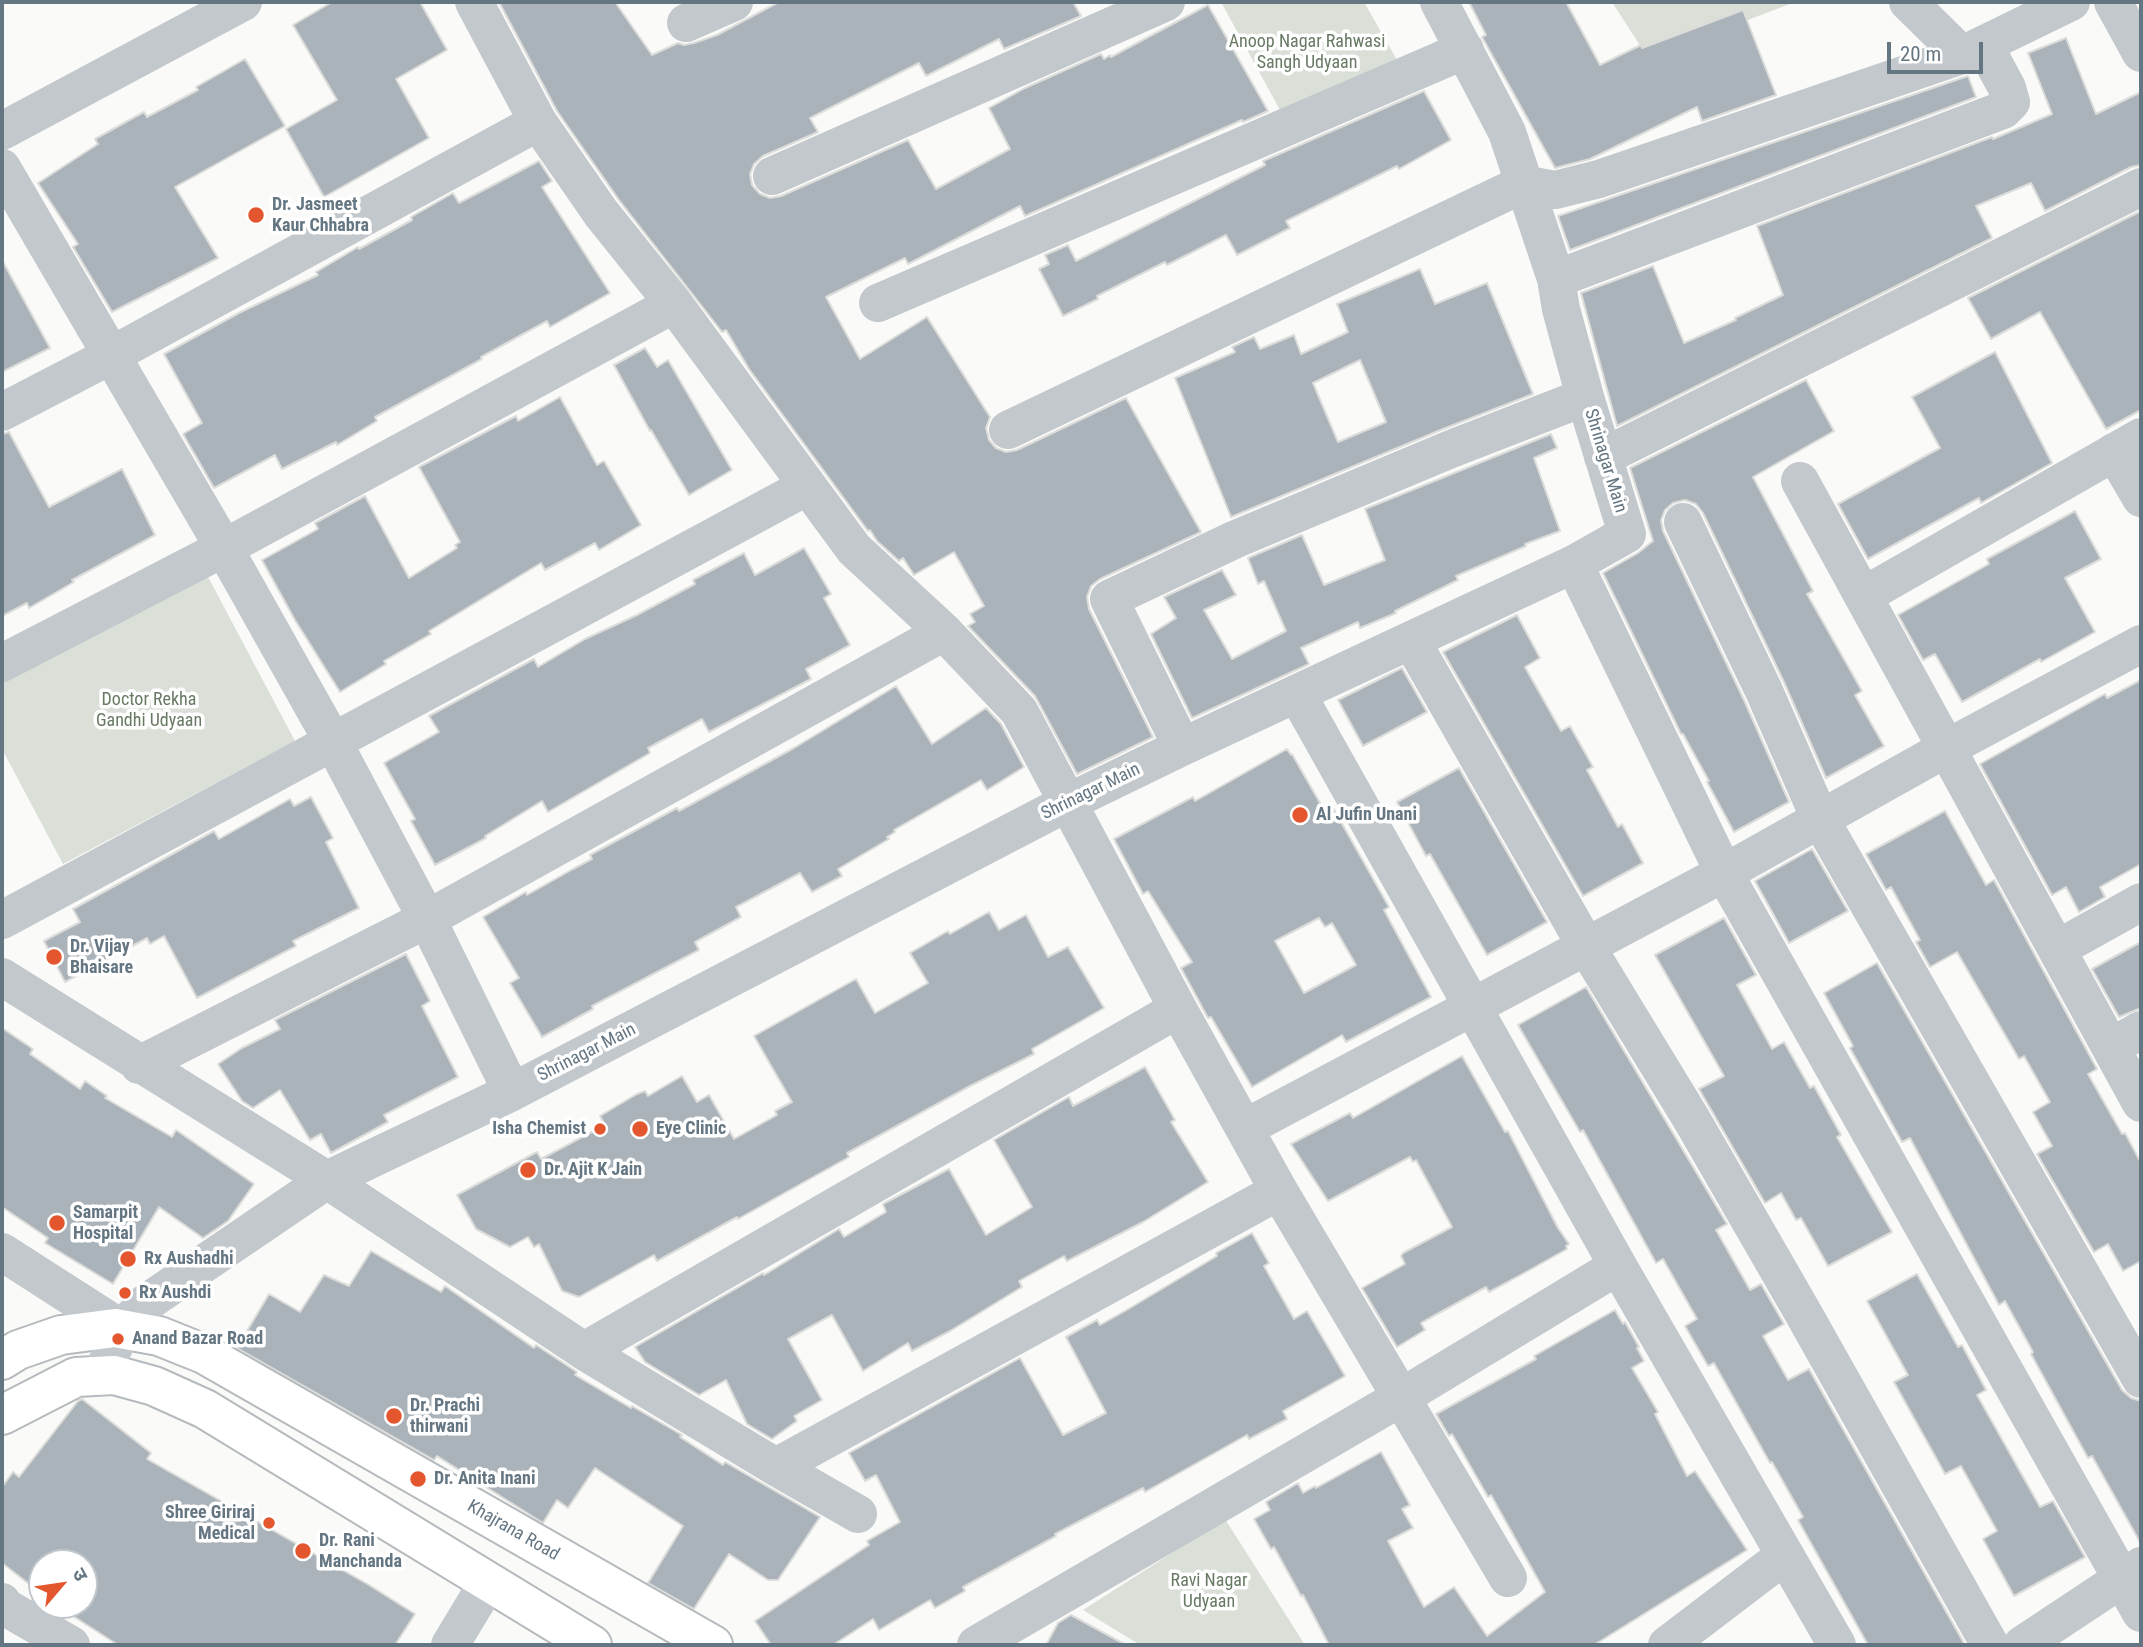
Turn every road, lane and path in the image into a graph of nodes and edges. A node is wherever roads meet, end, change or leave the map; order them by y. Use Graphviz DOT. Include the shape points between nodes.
graph roads {
  1 [pos="243,2"];
  2 [pos="474,2"];
  3 [pos="734,2"];
  4 [pos="1166,2"];
  5 [pos="1439,2"];
  6 [pos="1908,2"];
  7 [pos="2071,2"];
  8 [pos="2113,2"];
  9 [pos="685,23"];
  10 [pos="1465,50"];
  11 [pos="1973,50"];
  12 [pos="2141,53"];
  13 [pos="538,122"];
  14 [pos="2,131"];
  15 [pos="2,168"];
  16 [pos="772,176"];
  17 [pos="1523,184"];
  18 [pos="2141,187"];
  19 [pos="1556,279"];
  20 [pos="878,303"];
  21 [pos="674,304"];
  22 [pos="110,356"];
  23 [pos="1585,397"];
  24 [pos="2,412"];
  25 [pos="1008,430"];
  26 [pos="2128,444"];
  27 [pos="1604,457"];
  28 [pos="1800,481"];
  29 [pos="806,487"];
  30 [pos="2141,498"];
  31 [pos="1683,522"];
  32 [pos="224,548"];
  33 [pos="1574,564"];
  34 [pos="1863,596"];
  35 [pos="944,632"];
  36 [pos="1411,640"];
  37 [pos="2141,644"];
  38 [pos="2,663"];
  39 [pos="1297,694"];
  40 [pos="332,742"];
  41 [pos="1182,747"];
  42 [pos="1947,748"];
  43 [pos="1069,802"];
  44 [pos="1820,819"];
  45 [pos="1724,873"];
  46 [pos="2141,902"];
  47 [pos="427,919"];
  48 [pos="2,920"];
  49 [pos="1586,946"];
  50 [pos="2057,949"];
  51 [pos="2,977"];
  52 [pos="1473,1007"];
  53 [pos="1178,1009"];
  54 [pos="2126,1039"];
  55 [pos="139,1065"];
  56 [pos="512,1092"];
  57 [pos="2141,1103"];
  58 [pos="1245,1128"];
  59 [pos="327,1180"];
  60 [pos="1279,1191"];
  61 [pos="2,1252"];
  62 [pos="1618,1266"];
  63 [pos="122,1329"];
  64 [pos="584,1351"];
  65 [pos="2,1360"];
  66 [pos="101,1376"];
  67 [pos="2141,1379"];
  68 [pos="1400,1398"];
  69 [pos="2,1415"];
  70 [pos="776,1468"];
  71 [pos="858,1514"];
  72 [pos="1784,1556"];
  73 [pos="2131,1572"];
  74 [pos="1508,1578"];
  75 [pos="488,1582"];
  76 [pos="3,1606"];
  77 [pos="2141,1613"];
  78 [pos="71,1645"];
  79 [pos="450,1645"];
  80 [pos="592,1645"];
  81 [pos="713,1645"];
  82 [pos="976,1645"];
  83 [pos="1667,1645"];
  84 [pos="1837,1645"];
  85 [pos="1990,1645"];
  86 [pos="2022,1645"];
  1 -- 14 [label="street"];
  2 -- 13 [label="street"];
  3 -- 9 [label="street"];
  4 -- 16 [label="street"];
  5 -- 10 [label="street, Shrinagar Main"];
  6 -- 11 [label="street"];
  7 -- 11 [label="street"];
  8 -- 12 [label="street"];
  10 -- 17 [label="street, Shrinagar Main" via="1507,132"];
  10 -- 20 [label="street"];
  11 -- 17 [label="street" via="1599,179 1555,190"];
  11 -- 19 [label="street" via="2007,88 2011,102 2003,110"];
  13 -- 21 [label="street" via="601,214"];
  13 -- 22 [label="street"];
  15 -- 22 [label="street"];
  17 -- 19 [label="street, Shrinagar Main"];
  17 -- 25 [label="street"];
  18 -- 27 [label="street"];
  19 -- 23 [label="street, Shrinagar Main"];
  21 -- 29 [label="street"];
  21 -- 32 [label="street"];
  22 -- 24 [label="street"];
  22 -- 32 [label="street"];
  23 -- 27 [label="street, Shrinagar Main"];
  23 -- 41 [label="street" via="1236,539 1109,599"];
  26 -- 30 [label="street"];
  26 -- 34 [label="street"];
  27 -- 33 [label="street, Shrinagar Main" via="1627,534"];
  28 -- 34 [label="street"];
  29 -- 35 [label="street" via="854,549"];
  29 -- 40 [label="street"];
  31 -- 44 [label="street"];
  32 -- 38 [label="street"];
  32 -- 40 [label="street"];
  33 -- 36 [label="street, Shrinagar Main"];
  33 -- 45 [label="street"];
  34 -- 42 [label="street"];
  35 -- 43 [label="street" via="1019,711"];
  35 -- 47 [label="street"];
  36 -- 39 [label="street, Shrinagar Main"];
  36 -- 49 [label="street"];
  37 -- 42 [label="street"];
  39 -- 41 [label="street, Shrinagar Main"];
  39 -- 52 [label="street"];
  40 -- 47 [label="street"];
  40 -- 48 [label="street"];
  41 -- 43 [label="street, Shrinagar Main"];
  42 -- 44 [label="street"];
  42 -- 50 [label="street"];
  43 -- 53 [label="street"];
  43 -- 56 [label="street, Shrinagar Main"];
  44 -- 45 [label="street"];
  44 -- 67 [label="street"];
  45 -- 49 [label="street"];
  45 -- 73 [label="street"];
  46 -- 50 [label="street"];
  47 -- 55 [label="street"];
  47 -- 56 [label="street"];
  49 -- 52 [label="street"];
  49 -- 85 [label="street" via="1699,1132"];
  50 -- 54 [label="street"];
  51 -- 55 [label="street"];
  52 -- 58 [label="street"];
  52 -- 62 [label="street"];
  53 -- 58 [label="street"];
  53 -- 64 [label="street"];
  54 -- 57 [label="street"];
  55 -- 59 [label="street"];
  56 -- 59 [label="street, Shrinagar Main"];
  58 -- 60 [label="street"];
  59 -- 63 [label="street, Shrinagar Main" via="146,1303"];
  59 -- 64 [label="street"];
  60 -- 68 [label="street"];
  60 -- 70 [label="street"];
  61 -- 63 [label="street"];
  62 -- 68 [label="street"];
  62 -- 72 [label="street"];
  63 -- 65 [label="main road" via="61,1335"];
  63 -- 66 [label="street, Shrinagar Main"];
  63 -- 81 [label="main road, Khajrana Road" via="159,1336 204,1354"];
  64 -- 70 [label="street"];
  66 -- 69 [label="main road" via="76,1377"];
  66 -- 75 [label="main road" via="153,1386 205,1409"];
  68 -- 74 [label="street"];
  68 -- 82 [label="street"];
  70 -- 71 [label="street"];
  72 -- 83 [label="street"];
  72 -- 84 [label="street"];
  73 -- 77 [label="street"];
  73 -- 86 [label="street"];
  75 -- 79 [label="street"];
  75 -- 80 [label="main road"];
  76 -- 78 [label="street"];
}
